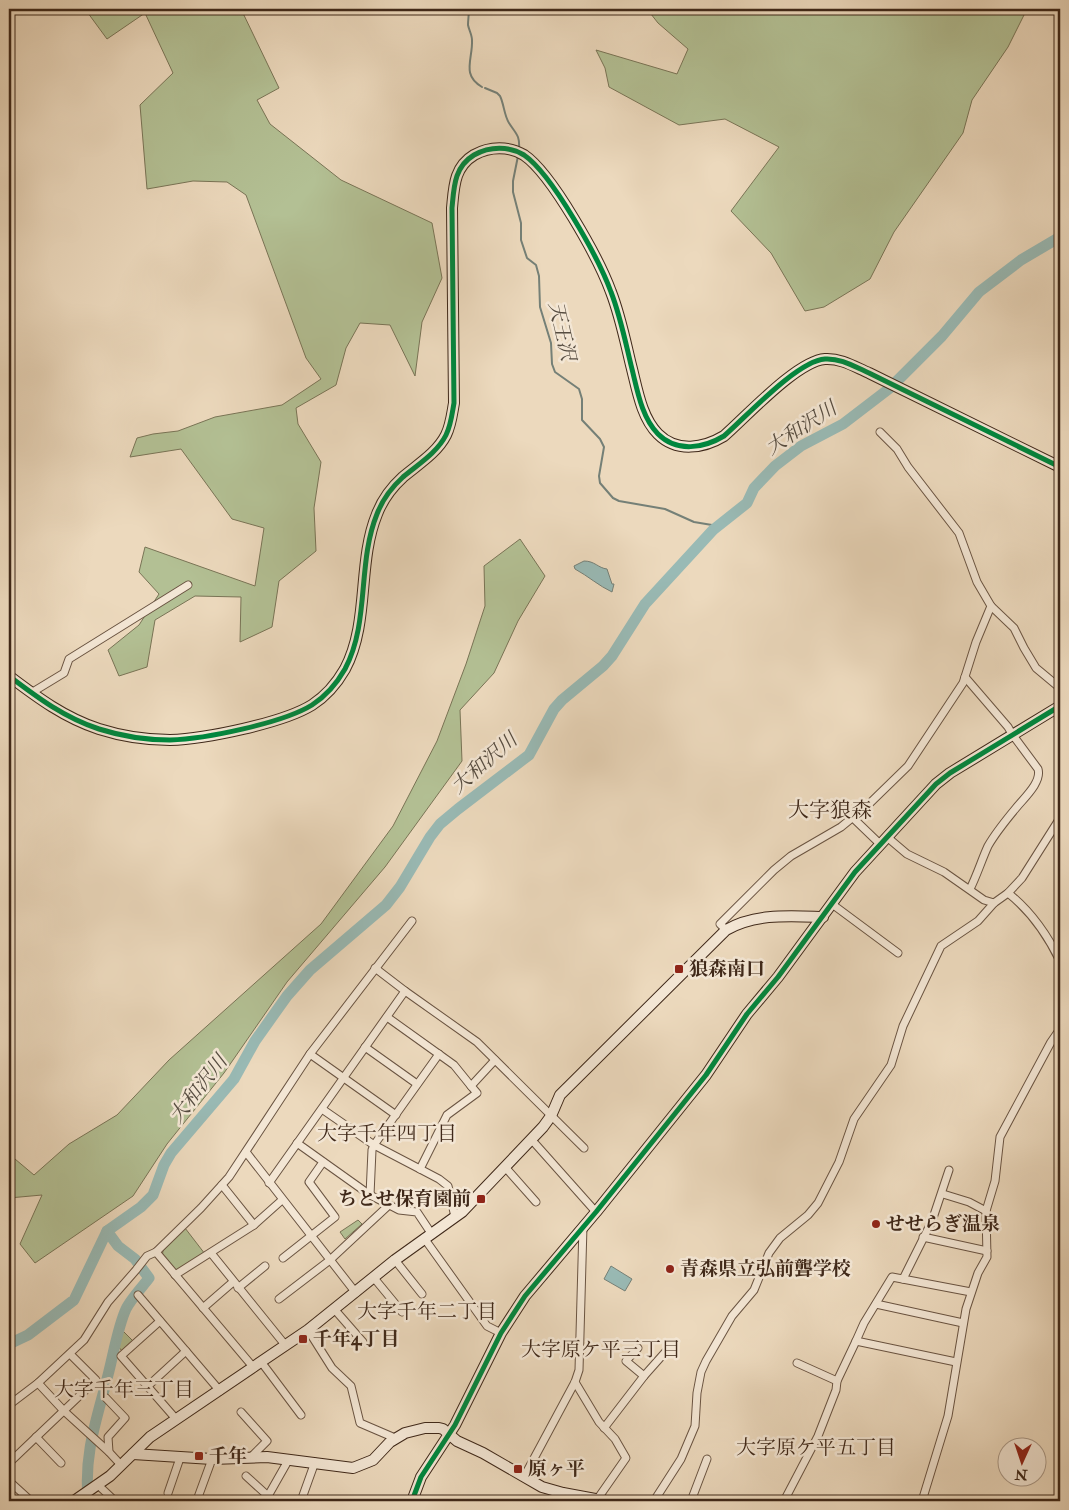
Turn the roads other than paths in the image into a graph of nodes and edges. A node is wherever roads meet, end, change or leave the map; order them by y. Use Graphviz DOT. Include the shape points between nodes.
graph roads {
  1 [pos="880,432"];
  2 [pos="1060,468"];
  3 [pos="188,585"];
  4 [pos="991,606"];
  5 [pos="9,676"];
  6 [pos="965,677"];
  7 [pos="1060,688"];
  8 [pos="31,693"];
  9 [pos="1060,706"];
  10 [pos="1012,734"];
  11 [pos="852,817"];
  12 [pos="1060,818"];
  13 [pos="883,841"];
  14 [pos="970,889"];
  15 [pos="1008,893"];
  16 [pos="832,904"];
  17 [pos="994,904"];
  18 [pos="823,917"];
  19 [pos="412,921"];
  20 [pos="726,930"];
  21 [pos="898,954"];
  22 [pos="1060,961"];
  23 [pos="376,968"];
  24 [pos="405,991"];
  25 [pos="387,1017"];
  26 [pos="1060,1029"];
  27 [pos="365,1048"];
  28 [pos="310,1054"];
  29 [pos="439,1054"];
  30 [pos="496,1060"];
  31 [pos="344,1078"];
  32 [pos="417,1084"];
  33 [pos="471,1086"];
  34 [pos="322,1109"];
  35 [pos="396,1115"];
  36 [pos="552,1116"];
  37 [pos="531,1139"];
  38 [pos="297,1143"];
  39 [pos="374,1145"];
  40 [pos="584,1148"];
  41 [pos="246,1152"];
  42 [pos="323,1162"];
  43 [pos="505,1167"];
  44 [pos="420,1169"];
  45 [pos="949,1170"];
  46 [pos="269,1183"];
  47 [pos="222,1185"];
  48 [pos="942,1194"];
  49 [pos="370,1195"];
  50 [pos="282,1200"];
  51 [pos="536,1202"];
  52 [pos="389,1205"];
  53 [pos="986,1211"];
  54 [pos="596,1212"];
  55 [pos="455,1217"];
  56 [pos="254,1225"];
  57 [pos="583,1226"];
  58 [pos="428,1235"];
  59 [pos="311,1236"];
  60 [pos="923,1237"];
  61 [pos="987,1251"];
  62 [pos="156,1252"];
  63 [pos="210,1253"];
  64 [pos="283,1258"];
  65 [pos="330,1260"];
  66 [pos="395,1260"];
  67 [pos="265,1266"];
  68 [pos="175,1275"];
  69 [pos="374,1278"];
  70 [pos="904,1279"];
  71 [pos="236,1285"];
  72 [pos="971,1292"];
  73 [pos="356,1293"];
  74 [pos="422,1294"];
  75 [pos="138,1295"];
  76 [pos="279,1299"];
  77 [pos="876,1304"];
  78 [pos="203,1308"];
  79 [pos="335,1310"];
  80 [pos="402,1312"];
  81 [pos="160,1321"];
  82 [pos="963,1322"];
  83 [pos="308,1330"];
  84 [pos="501,1333"];
  85 [pos="856,1341"];
  86 [pos="363,1342"];
  87 [pos="286,1346"];
  88 [pos="638,1348"];
  89 [pos="668,1349"];
  90 [pos="186,1351"];
  91 [pos="70,1354"];
  92 [pos="956,1362"];
  93 [pos="797,1363"];
  94 [pos="258,1366"];
  95 [pos="644,1376"];
  96 [pos="838,1381"];
  97 [pos="576,1382"];
  98 [pos="38,1383"];
  99 [pos="148,1386"];
  100 [pos="220,1390"];
  101 [pos="106,1398"];
  102 [pos="9,1405"];
  103 [pos="64,1411"];
  104 [pos="240,1412"];
  105 [pos="301,1415"];
  106 [pos="176,1419"];
  107 [pos="604,1428"];
  108 [pos="449,1434"];
  109 [pos="36,1437"];
  110 [pos="395,1438"];
  111 [pos="109,1452"];
  112 [pos="133,1454"];
  113 [pos="251,1457"];
  114 [pos="180,1458"];
  115 [pos="212,1459"];
  116 [pos="289,1459"];
  117 [pos="707,1459"];
  118 [pos="315,1462"];
  119 [pos="9,1463"];
  120 [pos="61,1464"];
  121 [pos="121,1465"];
  122 [pos="246,1476"];
  123 [pos="524,1477"];
  124 [pos="9,1481"];
  125 [pos="98,1485"];
  126 [pos="168,1493"];
  127 [pos="572,1498"];
  128 [pos="266,1499"];
  129 [pos="197,1500"];
  130 [pos="600,1500"];
  131 [pos="31,1501"];
  132 [pos="74,1501"];
  133 [pos="115,1501"];
  134 [pos="301,1501"];
  135 [pos="412,1501"];
  136 [pos="654,1501"];
  137 [pos="691,1501"];
  138 [pos="784,1501"];
  139 [pos="922,1501"];
  1 -- 4 [label="street" via="897,449 959,533 977,582"];
  2 -- 8 [label="street" via="844,361 826,359 793,374 716,441 696,447 668,442 646,416 611,292 569,211 532,160 512,150 485,150 464,162 454,184 454,396 451,422 446,436 435,450 396,485 377,514 370,538 354,646 335,685 313,704 282,718 210,735 170,740 100,730 61,713"];
  3 -- 8 [label="street" via="69,659 64,673"];
  4 -- 6 [label="street"];
  4 -- 7 [label="street" via="1014,628 1036,668"];
  5 -- 8 [label="street"];
  6 -- 10 [label="street"];
  6 -- 11 [label="street" via="915,758"];
  9 -- 10 [label="street"];
  10 -- 13 [label="street" via="936,784"];
  10 -- 14 [label="street" via="1038,769 1038,778 987,848"];
  11 -- 13 [label="street"];
  11 -- 20 [label="street" via="774,870 720,924"];
  12 -- 15 [label="street" via="1022,878"];
  13 -- 14 [label="street"];
  13 -- 16 [label="street"];
  14 -- 17 [label="street"];
  15 -- 17 [label="street"];
  15 -- 22 [label="street" via="1035,918"];
  16 -- 18 [label="street"];
  16 -- 21 [label="street"];
  17 -- 136 [label="street" via="978,921 941,946 903,1026 890,1065 854,1119 839,1162 818,1203 780,1238 769,1253 754,1290 732,1316 706,1361 697,1393 695,1426 680,1459"];
  18 -- 20 [label="street" via="770,916"];
  18 -- 54 [label="street" via="747,1014 706,1075"];
  19 -- 23 [label="street"];
  20 -- 36 [label="street" via="560,1095"];
  23 -- 24 [label="street"];
  23 -- 28 [label="street"];
  24 -- 25 [label="street"];
  24 -- 30 [label="street" via="477,1042"];
  25 -- 27 [label="street"];
  25 -- 29 [label="street"];
  26 -- 53 [label="street" via="1000,1137"];
  27 -- 31 [label="street"];
  27 -- 32 [label="street"];
  28 -- 31 [label="street"];
  28 -- 41 [label="street"];
  29 -- 32 [label="street"];
  29 -- 33 [label="street" via="454,1065"];
  30 -- 33 [label="street"];
  30 -- 36 [label="street"];
  31 -- 34 [label="street"];
  31 -- 35 [label="street"];
  32 -- 35 [label="street"];
  33 -- 44 [label="street" via="477,1093 447,1115"];
  34 -- 38 [label="street"];
  34 -- 39 [label="street"];
  35 -- 39 [label="street"];
  36 -- 37 [label="street"];
  36 -- 40 [label="street"];
  37 -- 43 [label="street"];
  37 -- 54 [label="street"];
  38 -- 42 [label="street"];
  38 -- 46 [label="street"];
  39 -- 44 [label="street"];
  39 -- 49 [label="street"];
  41 -- 46 [label="street"];
  41 -- 47 [label="street"];
  42 -- 49 [label="street"];
  42 -- 59 [label="street" via="309,1182 335,1217"];
  43 -- 51 [label="street"];
  43 -- 55 [label="street"];
  44 -- 55 [label="street" via="448,1186"];
  45 -- 48 [label="street"];
  46 -- 50 [label="street"];
  47 -- 56 [label="street"];
  47 -- 62 [label="street"];
  48 -- 53 [label="street"];
  48 -- 60 [label="street"];
  49 -- 52 [label="street"];
  50 -- 56 [label="street"];
  50 -- 59 [label="street"];
  52 -- 58 [label="street" via="417,1212"];
  52 -- 65 [label="street"];
  53 -- 61 [label="street"];
  54 -- 57 [label="street"];
  55 -- 58 [label="street"];
  56 -- 63 [label="street"];
  57 -- 84 [label="street" via="524,1296"];
  57 -- 97 [label="street"];
  58 -- 66 [label="street"];
  58 -- 84 [label="street" via="487,1326"];
  59 -- 64 [label="street"];
  59 -- 65 [label="street"];
  60 -- 61 [label="street"];
  60 -- 70 [label="street"];
  61 -- 72 [label="street"];
  62 -- 68 [label="street"];
  62 -- 91 [label="street" via="147,1256 108,1302 84,1340"];
  63 -- 68 [label="street"];
  63 -- 71 [label="street"];
  65 -- 73 [label="street"];
  65 -- 76 [label="street"];
  66 -- 69 [label="street"];
  66 -- 74 [label="street"];
  67 -- 71 [label="street"];
  68 -- 78 [label="street"];
  69 -- 73 [label="street"];
  69 -- 80 [label="street"];
  70 -- 72 [label="street"];
  70 -- 77 [label="street" via="892,1277"];
  71 -- 78 [label="street"];
  71 -- 87 [label="street"];
  72 -- 82 [label="street"];
  73 -- 79 [label="street"];
  75 -- 81 [label="street"];
  77 -- 82 [label="street"];
  77 -- 85 [label="street"];
  78 -- 94 [label="street"];
  79 -- 83 [label="street"];
  79 -- 86 [label="street"];
  81 -- 90 [label="street"];
  81 -- 99 [label="street" via="121,1356"];
  82 -- 92 [label="street"];
  83 -- 87 [label="street"];
  83 -- 110 [label="street" via="332,1368 352,1386 360,1423"];
  84 -- 108 [label="street"];
  85 -- 92 [label="street"];
  85 -- 96 [label="street"];
  87 -- 94 [label="street"];
  88 -- 95 [label="street" via="626,1361"];
  89 -- 95 [label="street"];
  90 -- 99 [label="street"];
  90 -- 100 [label="street"];
  91 -- 98 [label="street"];
  91 -- 103 [label="street" via="96,1380"];
  92 -- 139 [label="street" via="948,1416"];
  93 -- 96 [label="street"];
  94 -- 100 [label="street"];
  94 -- 105 [label="street"];
  95 -- 107 [label="street"];
  96 -- 138 [label="street" via="818,1436"];
  97 -- 107 [label="street"];
  97 -- 123 [label="street"];
  98 -- 102 [label="street"];
  98 -- 103 [label="street"];
  99 -- 106 [label="street"];
  100 -- 106 [label="street"];
  101 -- 111 [label="street" via="125,1418 108,1437"];
  103 -- 109 [label="street"];
  103 -- 111 [label="street"];
  104 -- 113 [label="street" via="267,1441"];
  106 -- 112 [label="street"];
  107 -- 130 [label="street" via="626,1458"];
  108 -- 110 [label="street" via="443,1428 425,1428"];
  108 -- 123 [label="street"];
  108 -- 135 [label="street" via="421,1477"];
  109 -- 119 [label="street"];
  109 -- 120 [label="street"];
  110 -- 118 [label="street" via="373,1460 360,1466 353,1468"];
  111 -- 121 [label="street"];
  112 -- 114 [label="street"];
  112 -- 121 [label="street"];
  113 -- 115 [label="street"];
  113 -- 116 [label="street"];
  114 -- 115 [label="street"];
  114 -- 126 [label="street"];
  115 -- 129 [label="street"];
  116 -- 118 [label="street"];
  116 -- 128 [label="street"];
  117 -- 137 [label="street"];
  118 -- 134 [label="street"];
  121 -- 125 [label="street"];
  122 -- 128 [label="street"];
  123 -- 127 [label="street"];
  124 -- 131 [label="street"];
  125 -- 132 [label="street"];
  125 -- 133 [label="street"];
  127 -- 130 [label="street"];
}
